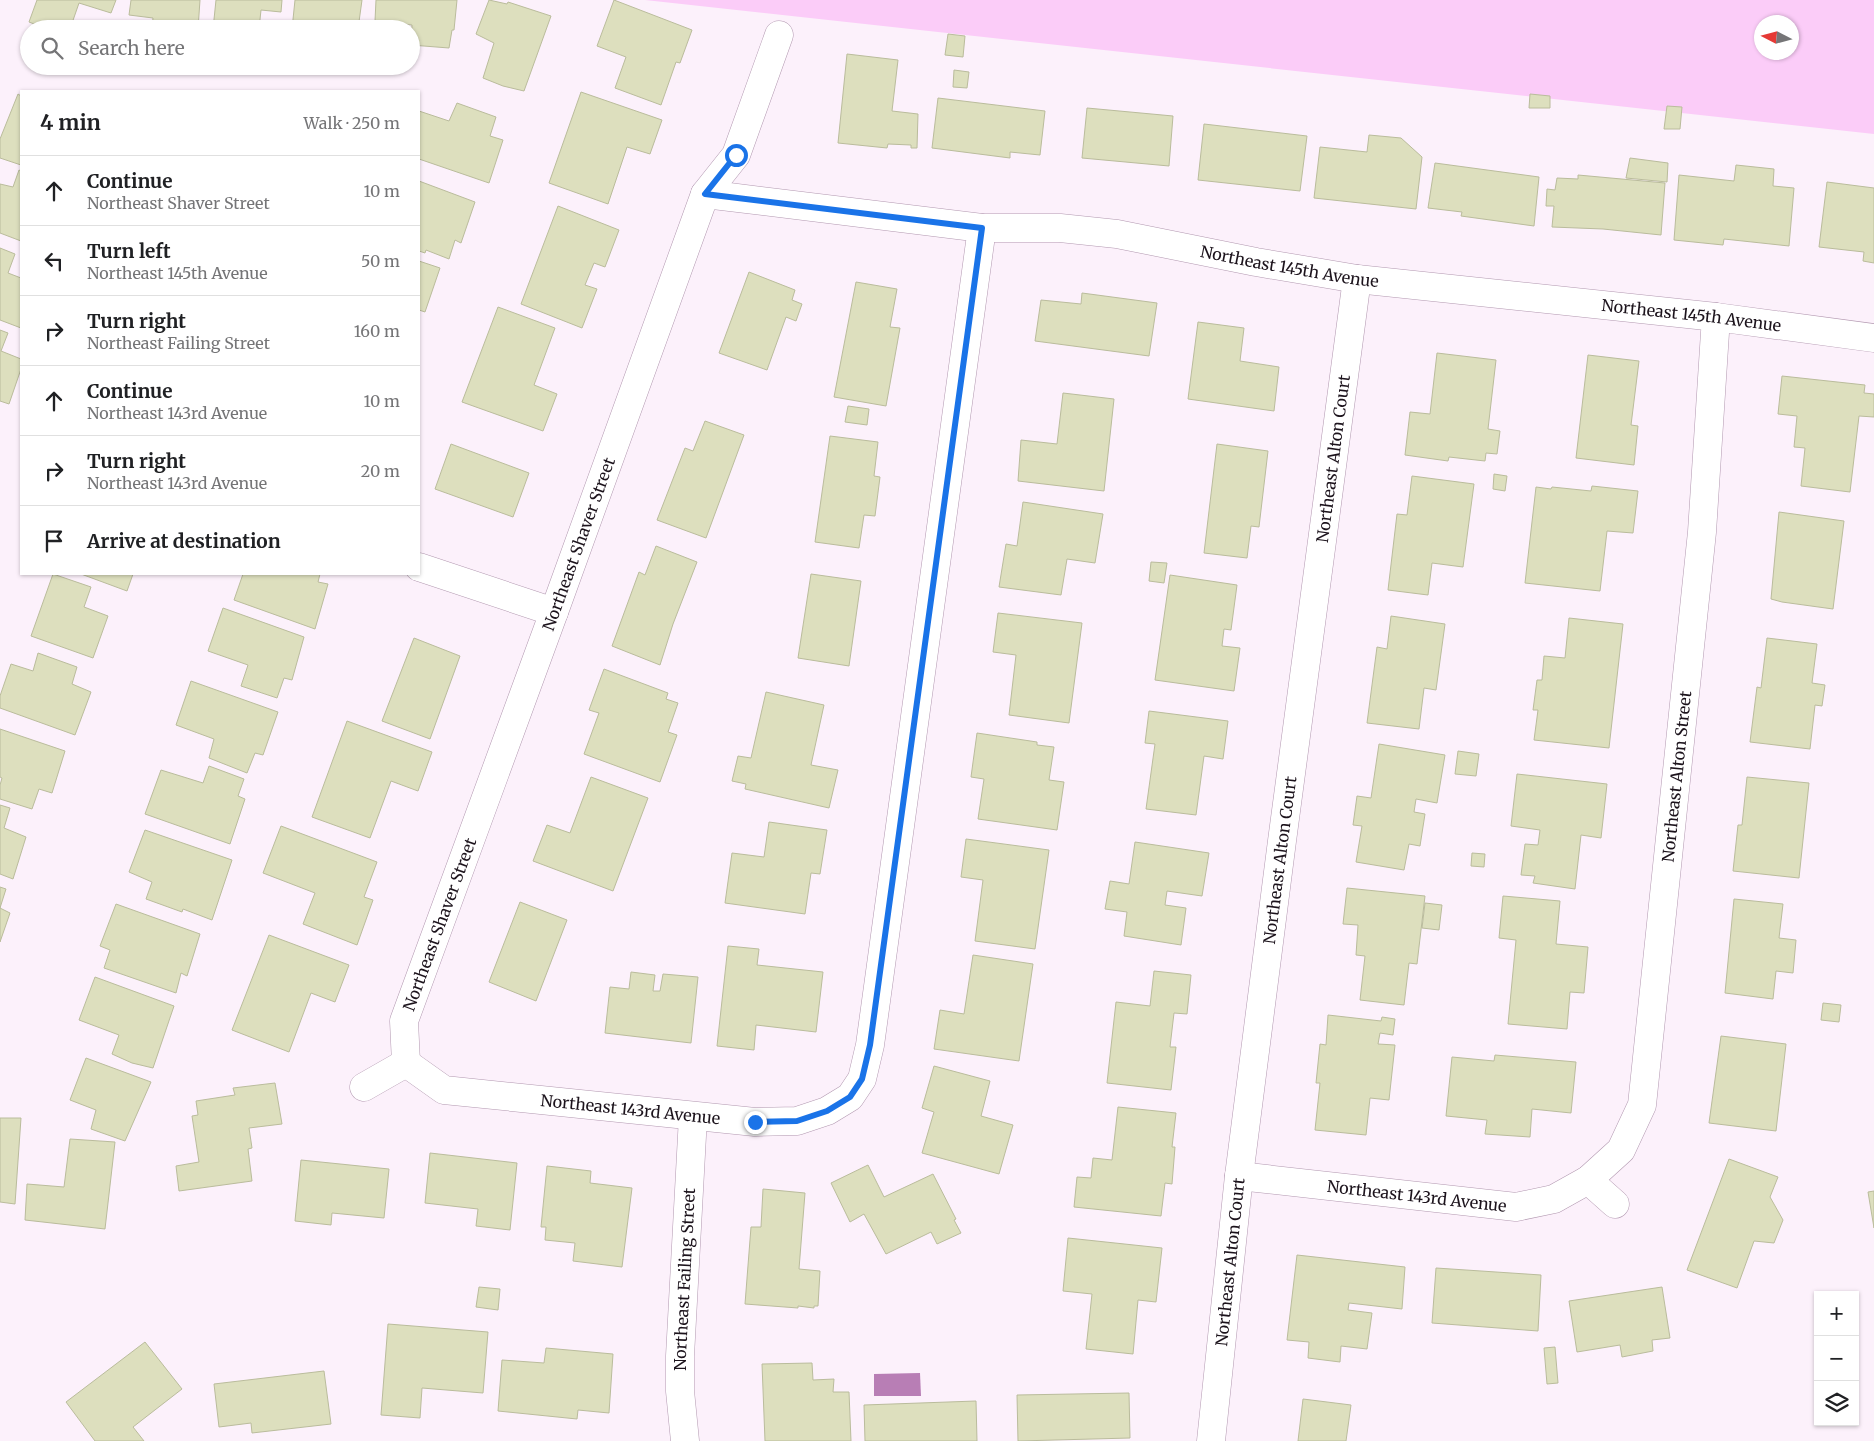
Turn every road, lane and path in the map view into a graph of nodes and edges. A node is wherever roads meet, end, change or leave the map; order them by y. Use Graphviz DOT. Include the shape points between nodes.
graph roads {
  1 [pos="779,35"];
  2 [pos="705,194"];
  3 [pos="982,228"];
  4 [pos="1357,279"];
  5 [pos="1716,317"];
  6 [pos="1874,338"];
  7 [pos="420,567"];
  8 [pos="554,612"];
  9 [pos="406,1063"];
  10 [pos="364,1087"];
  11 [pos="693,1117"];
  12 [pos="1239,1176"];
  13 [pos="1588,1180"];
  14 [pos="1616,1204"];
  15 [pos="685,1441"];
  16 [pos="1211,1441"];
  1 -- 2 [label="street, Northeast Shaver Street" via="736,155"];
  2 -- 3 [label="street, Northeast 145th Avenue"];
  2 -- 8 [label="street, Northeast Shaver Street"];
  3 -- 4 [label="street, Northeast 145th Avenue" via="1060,228 1117,234"];
  3 -- 11 [label="street, Northeast 143rd Avenue" via="870,1045 862,1079 850,1097 827,1111 797,1121 755,1122"];
  4 -- 5 [label="street, Northeast 145th Avenue"];
  4 -- 12 [label="street, Northeast Alton Court"];
  5 -- 6 [label="street, Northeast 145th Avenue"];
  5 -- 13 [label="street, Northeast Alton Street" via="1702,532 1642,1106 1621,1150"];
  7 -- 8 [label="street"];
  8 -- 9 [label="street, Northeast Shaver Street" via="404,1021"];
  9 -- 10 [label="street"];
  9 -- 11 [label="street, Northeast 143rd Avenue" via="444,1090"];
  11 -- 15 [label="street, Northeast Failing Street" via="680,1356"];
  12 -- 13 [label="street, Northeast 143rd Avenue" via="1516,1207 1554,1198"];
  12 -- 16 [label="street, Northeast Alton Court"];
  13 -- 14 [label="street"];
}
